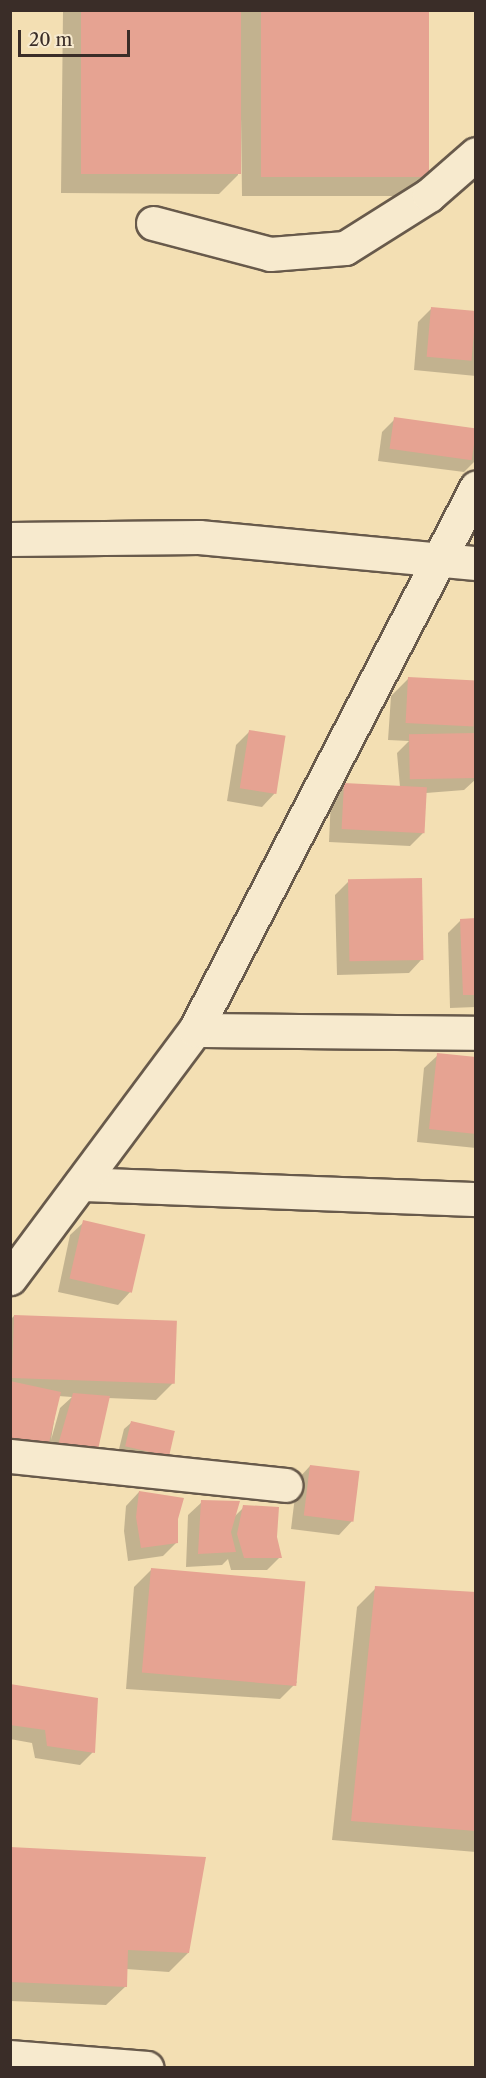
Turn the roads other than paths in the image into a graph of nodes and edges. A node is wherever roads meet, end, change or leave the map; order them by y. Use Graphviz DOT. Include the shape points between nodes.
graph roads {
  1 [pos="476,154"];
  2 [pos="153,223"];
  3 [pos="476,488"];
  4 [pos="10,539"];
  5 [pos="437,561"];
  6 [pos="476,563"];
  7 [pos="195,1030"];
  8 [pos="476,1033"];
  9 [pos="81,1184"];
  10 [pos="476,1199"];
  11 [pos="10,1278"];
  12 [pos="10,1456"];
  13 [pos="285,1485"];
  14 [pos="10,2057"];
  15 [pos="147,2067"];
  1 -- 2 [label="street" via="391,223 345,248 270,254"];
  3 -- 5 [label="street"];
  4 -- 5 [label="street" via="199,537"];
  5 -- 6 [label="street"];
  5 -- 7 [label="street"];
  7 -- 8 [label="street"];
  7 -- 9 [label="street"];
  9 -- 10 [label="street"];
  9 -- 11 [label="street"];
  12 -- 13 [label="street"];
  14 -- 15 [label="street"];
}
